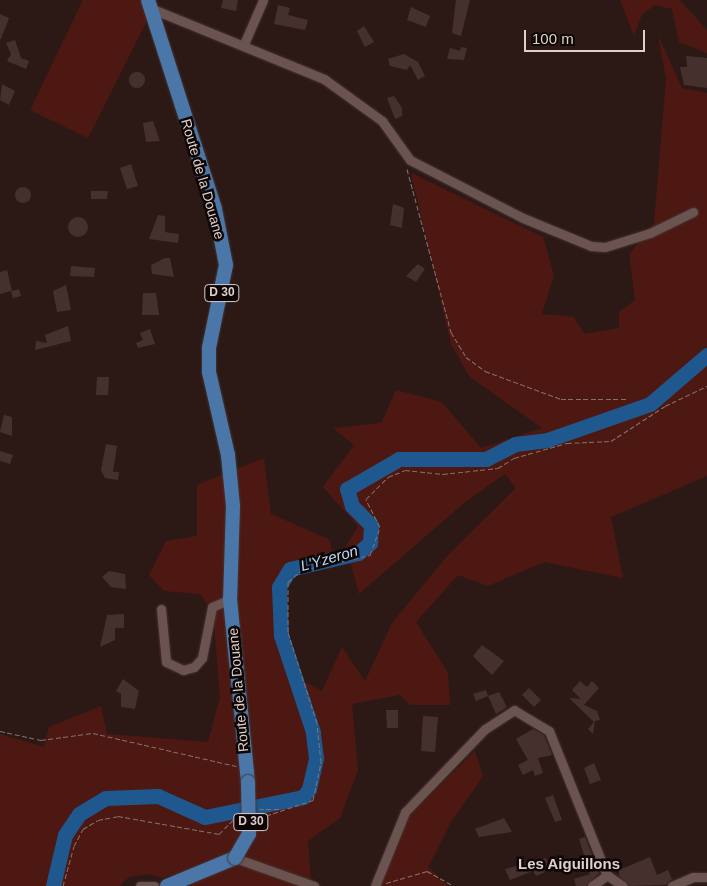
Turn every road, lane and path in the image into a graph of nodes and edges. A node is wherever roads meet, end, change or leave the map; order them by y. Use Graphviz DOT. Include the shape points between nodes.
graph roads {
  1 [pos="263,0"];
  2 [pos="149,4"];
  3 [pos="244,44"];
  4 [pos="404,156"];
  5 [pos="694,212"];
  6 [pos="707,386"];
  7 [pos="626,399"];
  8 [pos="230,599"];
  9 [pos="161,609"];
  10 [pos="0,731"];
  11 [pos="247,775"];
  12 [pos="280,809"];
  13 [pos="249,812"];
  14 [pos="240,814"];
  15 [pos="256,817"];
  16 [pos="235,858"];
  17 [pos="607,875"];
  18 [pos="707,877"];
  19 [pos="380,885"];
  20 [pos="63,886"];
  21 [pos="140,886"];
  22 [pos="154,886"];
  23 [pos="167,886"];
  24 [pos="314,886"];
  25 [pos="454,886"];
  26 [pos="592,886"];
  27 [pos="623,886"];
  28 [pos="672,886"];
  1 -- 3 [label="street"];
  2 -- 3 [label="street"];
  2 -- 8 [label="main road, Route de la Douane / D 30" via="215,209 226,264 209,348 209,372 228,455 233,506"];
  3 -- 4 [label="street" via="343,90 382,121"];
  4 -- 5 [label="street" via="523,218 591,246 605,247 650,233"];
  4 -- 7 [label="path" via="446,316 466,357 485,371 561,399"];
  6 -- 12 [label="path" via="665,406 611,441 567,443 514,458 498,468 442,474 405,470 388,477 366,499 380,527 370,555 302,570 288,582 288,632 316,723 321,762 312,800"];
  8 -- 9 [label="street, Route de la Douane" via="212,606 202,658 194,667 183,670 166,662"];
  8 -- 11 [label="main road, Route de la Douane / D 30"];
  10 -- 11 [label="path" via="41,740 93,733"];
  11 -- 16 [label="main road, D 30, bridge" via="249,834"];
  12 -- 13 [label="path"];
  12 -- 15 [label="path"];
  14 -- 20 [label="path" via="219,834 118,816 98,820 83,829 74,846"];
  16 -- 23 [label="main road"];
  16 -- 24 [label="street"];
  17 -- 19 [label="street" via="549,731 514,710 485,729 405,812"];
  17 -- 26 [label="street"];
  17 -- 27 [label="street"];
  18 -- 28 [label="street" via="693,877"];
  19 -- 25 [label="path" via="427,871"];
  21 -- 22 [label="street"];
}
